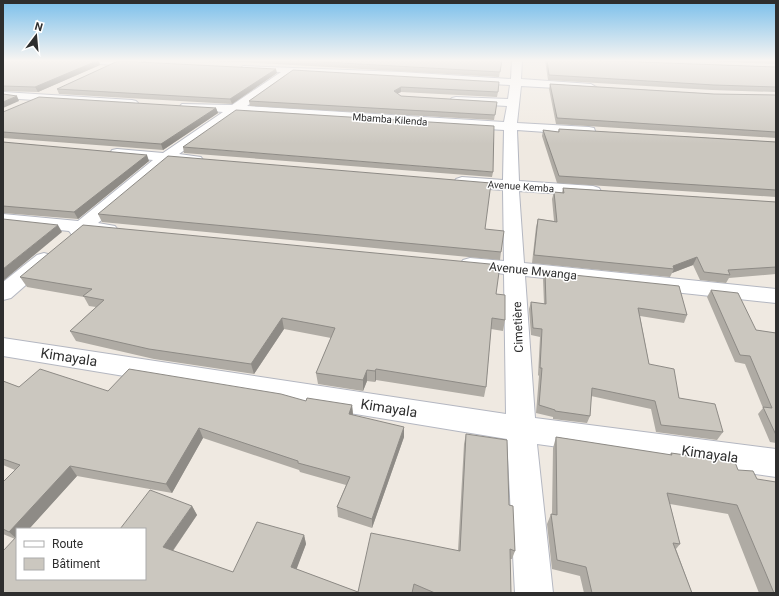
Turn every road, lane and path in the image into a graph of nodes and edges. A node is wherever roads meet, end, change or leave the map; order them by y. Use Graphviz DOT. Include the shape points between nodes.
graph roads {
  1 [pos="57,88"];
  2 [pos="265,88"];
  3 [pos="492,88"];
  4 [pos="514,88"];
  5 [pos="3,95"];
  6 [pos="39,97"];
  7 [pos="448,99"];
  8 [pos="140,103"];
  9 [pos="171,105"];
  10 [pos="17,107"];
  11 [pos="234,109"];
  12 [pos="510,126"];
  13 [pos="604,132"];
  14 [pos="104,152"];
  15 [pos="166,157"];
  16 [pos="213,161"];
  17 [pos="449,181"];
  18 [pos="511,186"];
  19 [pos="605,192"];
  20 [pos="3,219"];
  21 [pos="82,227"];
  22 [pos="130,232"];
  23 [pos="452,263"];
  24 [pos="515,269"];
  25 [pos="3,293"];
  26 [pos="776,296"];
  27 [pos="3,347"];
  28 [pos="521,429"];
  29 [pos="776,463"];
  30 [pos="534,593"];
  1 -- 6 [label="street"];
  2 -- 11 [label="street"];
  3 -- 7 [label="street"];
  4 -- 12 [label="street, Cimetière"];
  5 -- 6 [label="street"];
  6 -- 8 [label="street"];
  6 -- 10 [label="street"];
  9 -- 11 [label="street, Mbamba Kilenda"];
  11 -- 12 [label="street, Mbamba Kilenda"];
  11 -- 15 [label="street"];
  12 -- 13 [label="street, Mbamba Kilenda"];
  12 -- 18 [label="street, Cimetière"];
  14 -- 15 [label="street"];
  15 -- 16 [label="street"];
  15 -- 21 [label="street"];
  17 -- 18 [label="street, Avenue Kemba"];
  18 -- 19 [label="street, Avenue Kemba"];
  18 -- 24 [label="street, Cimetière"];
  20 -- 21 [label="street"];
  21 -- 22 [label="street"];
  21 -- 25 [label="street"];
  23 -- 24 [label="street, Avenue Mwanga"];
  24 -- 26 [label="street, Avenue Mwanga"];
  24 -- 28 [label="street, Cimetière"];
  27 -- 28 [label="street, Kimayala"];
  28 -- 29 [label="street, Kimayala"];
  28 -- 30 [label="street, Cimetière"];
}
